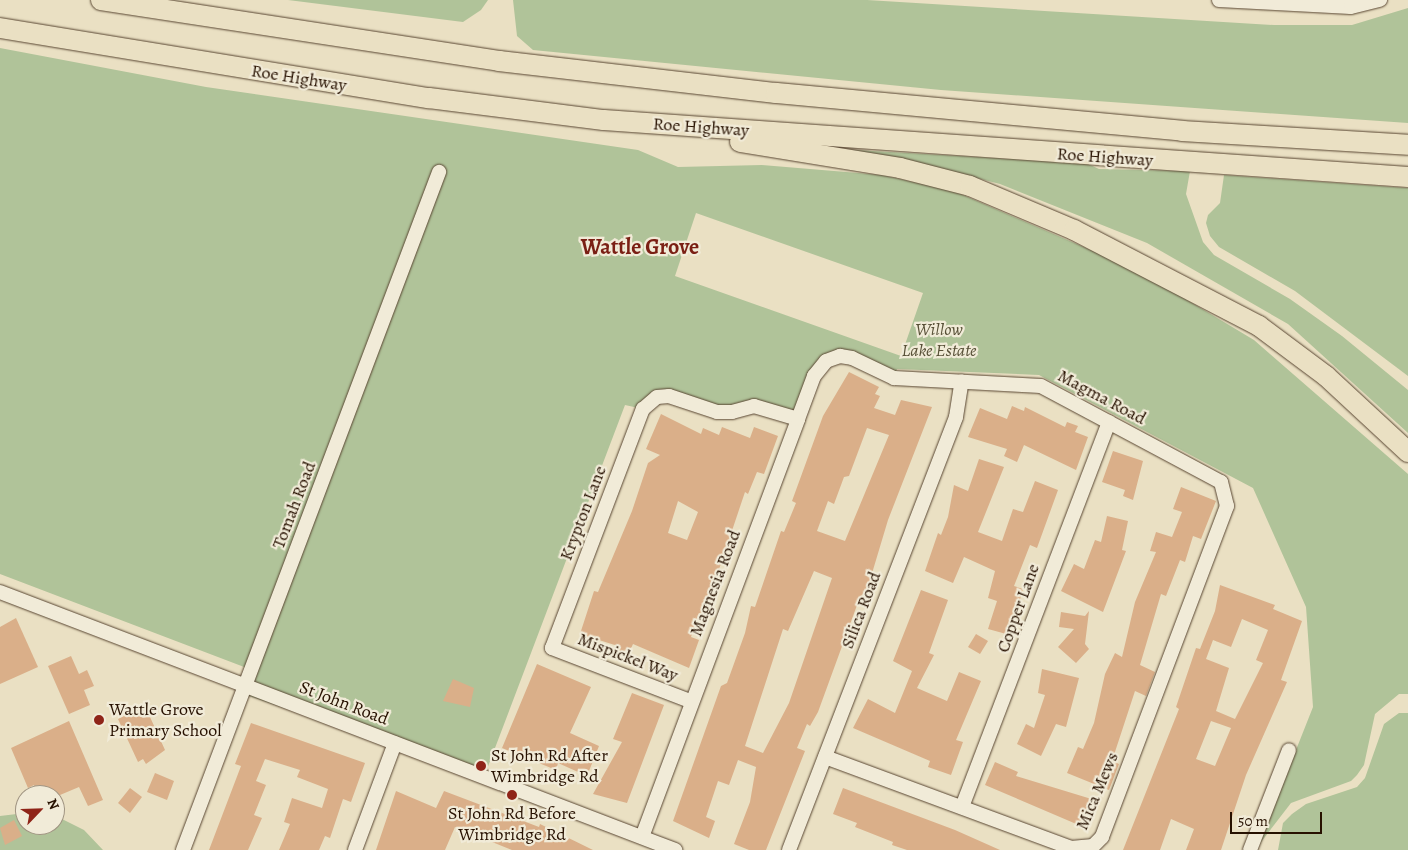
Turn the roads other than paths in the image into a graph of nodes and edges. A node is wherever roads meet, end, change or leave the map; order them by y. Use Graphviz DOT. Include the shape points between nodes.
graph roads {
  1 [pos="102,0"];
  2 [pos="1219,0"];
  3 [pos="1380,0"];
  4 [pos="0,28"];
  5 [pos="604,120"];
  6 [pos="1408,137"];
  7 [pos="1285,138"];
  8 [pos="1408,145"];
  9 [pos="439,172"];
  10 [pos="1408,177"];
  11 [pos="840,356"];
  12 [pos="962,381"];
  13 [pos="798,419"];
  14 [pos="1109,422"];
  15 [pos="1408,452"];
  16 [pos="1222,482"];
  17 [pos="0,592"];
  18 [pos="552,648"];
  19 [pos="246,686"];
  20 [pos="690,701"];
  21 [pos="395,743"];
  22 [pos="1289,750"];
  23 [pos="825,757"];
  24 [pos="962,807"];
  25 [pos="642,837"];
  26 [pos="183,850"];
  27 [pos="355,850"];
  28 [pos="675,850"];
  29 [pos="789,850"];
  30 [pos="1250,850"];
  1 -- 7 [label="highway, Roe Highway" via="518,64 839,100"];
  2 -- 3 [label="street" via="1351,7"];
  4 -- 5 [label="highway, Roe Highway" via="400,94"];
  5 -- 10 [label="highway, Roe Highway"];
  5 -- 15 [label="highway" via="900,168 970,186 1146,264 1259,326 1326,376"];
  6 -- 7 [label="highway"];
  7 -- 8 [label="highway, Roe Highway"];
  9 -- 19 [label="street, Tomah Road"];
  11 -- 12 [label="street, Magma Road" via="894,378"];
  11 -- 13 [label="street, Magnesia Road" via="826,361 814,376"];
  12 -- 14 [label="street, Magma Road" via="1041,386"];
  12 -- 23 [label="street, Silica Road" via="956,417"];
  13 -- 18 [label="street, Krypton Lane" via="770,408 754,406 717,412 669,396 657,397 643,409"];
  13 -- 20 [label="street, Magnesia Road"];
  14 -- 16 [label="street, Magma Road"];
  14 -- 24 [label="street, Copper Lane"];
  16 -- 24 [label="street, Mica Mews" via="1228,506 1099,841 1086,849 1071,848"];
  17 -- 19 [label="street, St John Road"];
  18 -- 20 [label="street, Mispickel Way"];
  19 -- 21 [label="street, St John Road"];
  19 -- 26 [label="street, Tomah Road"];
  20 -- 25 [label="street, Magnesia Road"];
  21 -- 25 [label="street, St John Road"];
  21 -- 27 [label="street"];
  22 -- 30 [label="street"];
  23 -- 24 [label="street, Mica Mews"];
  23 -- 29 [label="street, Silica Road"];
  25 -- 28 [label="street, St John Road"];
}
